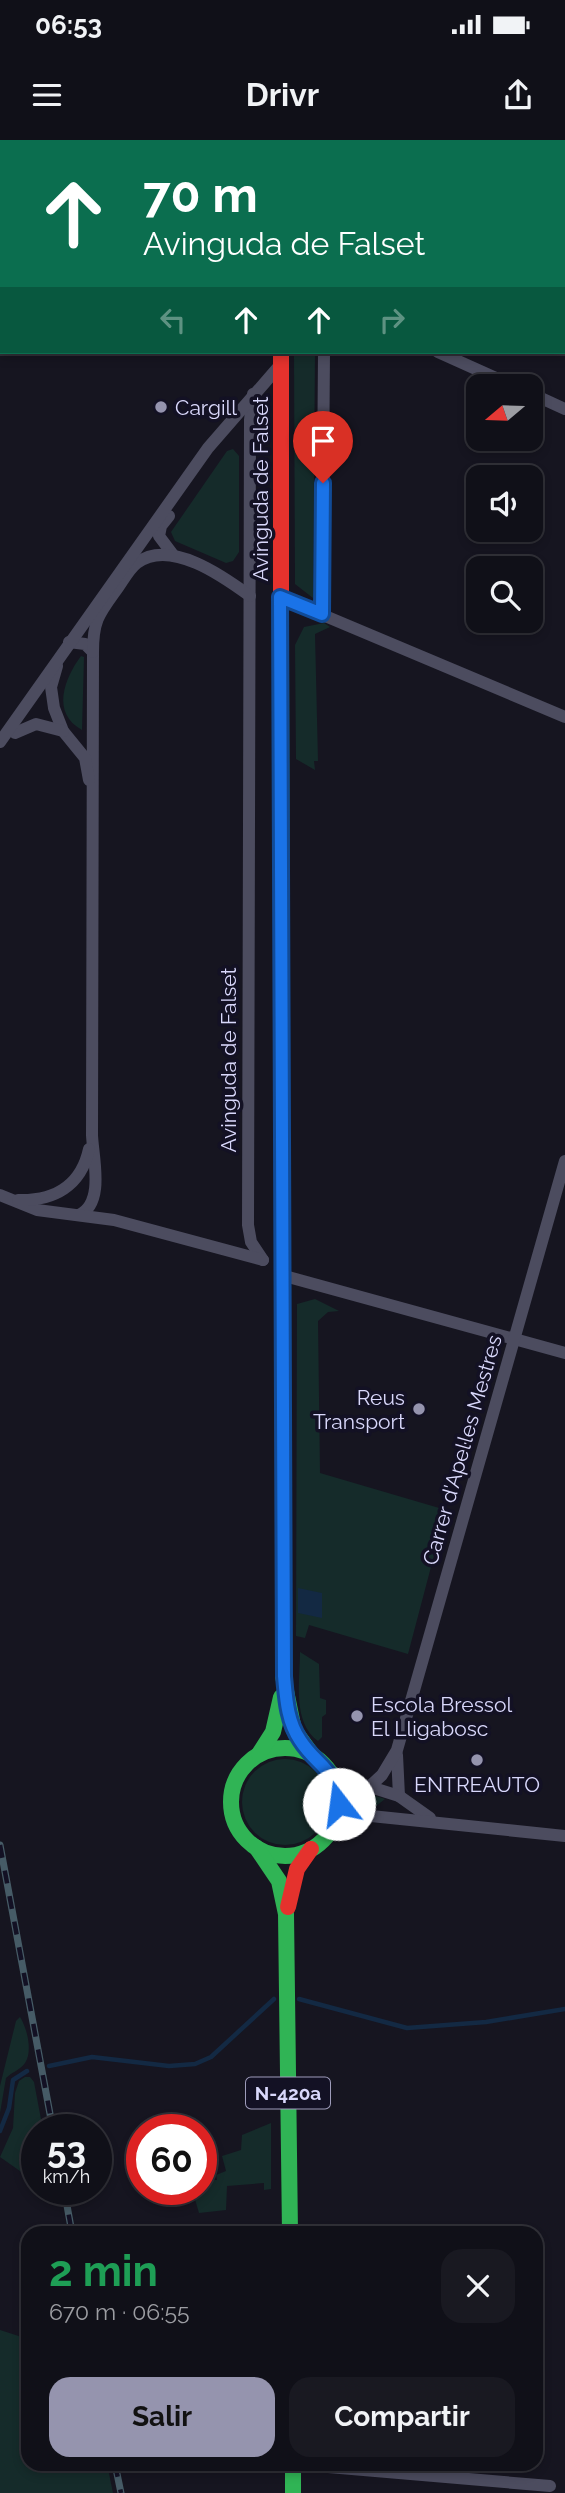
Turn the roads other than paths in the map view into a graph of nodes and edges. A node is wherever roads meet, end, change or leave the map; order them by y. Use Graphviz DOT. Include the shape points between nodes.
graph roads {
  1 [pos="324,354"];
  2 [pos="442,354"];
  3 [pos="281,358"];
  4 [pos="487,374"];
  5 [pos="253,394"];
  6 [pos="543,399"];
  7 [pos="565,409"];
  8 [pos="174,556"];
  9 [pos="250,596"];
  10 [pos="280,597"];
  11 [pos="322,614"];
  12 [pos="95,620"];
  13 [pos="71,645"];
  14 [pos="93,652"];
  15 [pos="53,679"];
  16 [pos="565,716"];
  17 [pos="63,731"];
  18 [pos="15,733"];
  19 [pos="0,742"];
  20 [pos="0,750"];
  21 [pos="93,801"];
  22 [pos="92,1135"];
  23 [pos="565,1161"];
  24 [pos="70,1185"];
  25 [pos="0,1195"];
  26 [pos="14,1200"];
  27 [pos="77,1215"];
  28 [pos="263,1260"];
  29 [pos="281,1270"];
  30 [pos="514,1339"];
  31 [pos="565,1353"];
  32 [pos="284,1676"];
  33 [pos="397,1750"];
  34 [pos="259,1754"];
  35 [pos="313,1756"];
  36 [pos="329,1770"];
  37 [pos="369,1787"];
  38 [pos="399,1796"];
  39 [pos="371,1816"];
  40 [pos="433,1820"];
  41 [pos="331,1829"];
  42 [pos="565,1836"];
  43 [pos="256,1847"];
  44 [pos="311,1849"];
  45 [pos="286,1914"];
  46 [pos="290,2226"];
  47 [pos="293,2471"];
  48 [pos="375,2471"];
  49 [pos="550,2486"];
  50 [pos="293,2493"];
  1 -- 11 [label="street"];
  2 -- 4 [label="street"];
  3 -- 5 [label="street"];
  3 -- 10 [label="main road, Avinguda de Falset / N-420a"];
  5 -- 8 [label="street" via="161,526 161,542"];
  5 -- 9 [label="street, Avinguda de Falset"];
  5 -- 13 [label="street" via="208,448"];
  6 -- 7 [label="street"];
  8 -- 9 [label="street" via="228,580"];
  8 -- 12 [label="street" via="151,556 139,562"];
  9 -- 28 [label="street, Avinguda de Falset" via="248,1225 251,1242"];
  10 -- 11 [label="street"];
  10 -- 29 [label="main road, Avinguda de Falset / N-420a"];
  11 -- 16 [label="street"];
  12 -- 13 [label="street"];
  12 -- 14 [label="street"];
  13 -- 14 [label="street" via="85,644"];
  13 -- 15 [label="street"];
  13 -- 19 [label="street"];
  14 -- 21 [label="street"];
  15 -- 17 [label="street" via="52,698"];
  15 -- 18 [label="street"];
  17 -- 18 [label="street" via="36,724"];
  17 -- 21 [label="street" via="85,758"];
  18 -- 20 [label="street"];
  21 -- 22 [label="street"];
  22 -- 24 [label="street" via="83,1169"];
  22 -- 27 [label="street" via="94,1199 88,1210"];
  23 -- 30 [label="street, Carrer d'Apel·les Mestres"];
  24 -- 26 [label="street" via="45,1199"];
  24 -- 27 [label="street" via="66,1203"];
  25 -- 26 [label="street"];
  26 -- 27 [label="street" via="37,1210"];
  27 -- 28 [label="street" via="114,1220"];
  28 -- 29 [label="street"];
  29 -- 30 [label="street"];
  29 -- 32 [label="main road, Avinguda de Falset / N-420a"];
  30 -- 31 [label="street"];
  30 -- 33 [label="street, Carrer d'Apel·les Mestres"];
  32 -- 34 [label="main road, N-420a" via="277,1721"];
  32 -- 35 [label="main road, N-420a" via="294,1730"];
  33 -- 37 [label="street, Carrer d'Apel·les Mestres"];
  33 -- 38 [label="street, Carrer d'Apel·les Mestres"];
  34 -- 35 [label="main road, N-420a" via="292,1748"];
  34 -- 43 [label="main road, N-420a" via="242,1769 231,1794 235,1822"];
  35 -- 36 [label="main road, N-420a"];
  36 -- 37 [label="street"];
  36 -- 41 [label="main road" via="339,1804"];
  37 -- 38 [label="street"];
  38 -- 39 [label="street"];
  38 -- 40 [label="street"];
  39 -- 40 [label="street"];
  39 -- 41 [label="street"];
  40 -- 42 [label="street"];
  41 -- 44 [label="main road, N-420a"];
  43 -- 44 [label="main road" via="284,1855"];
  43 -- 45 [label="main road, N-420a" via="279,1881"];
  44 -- 45 [label="main road, N-420a" via="297,1869"];
  45 -- 46 [label="main road, N-420a"];
  47 -- 50 [label="main road"];
  48 -- 49 [label="street"];
}
